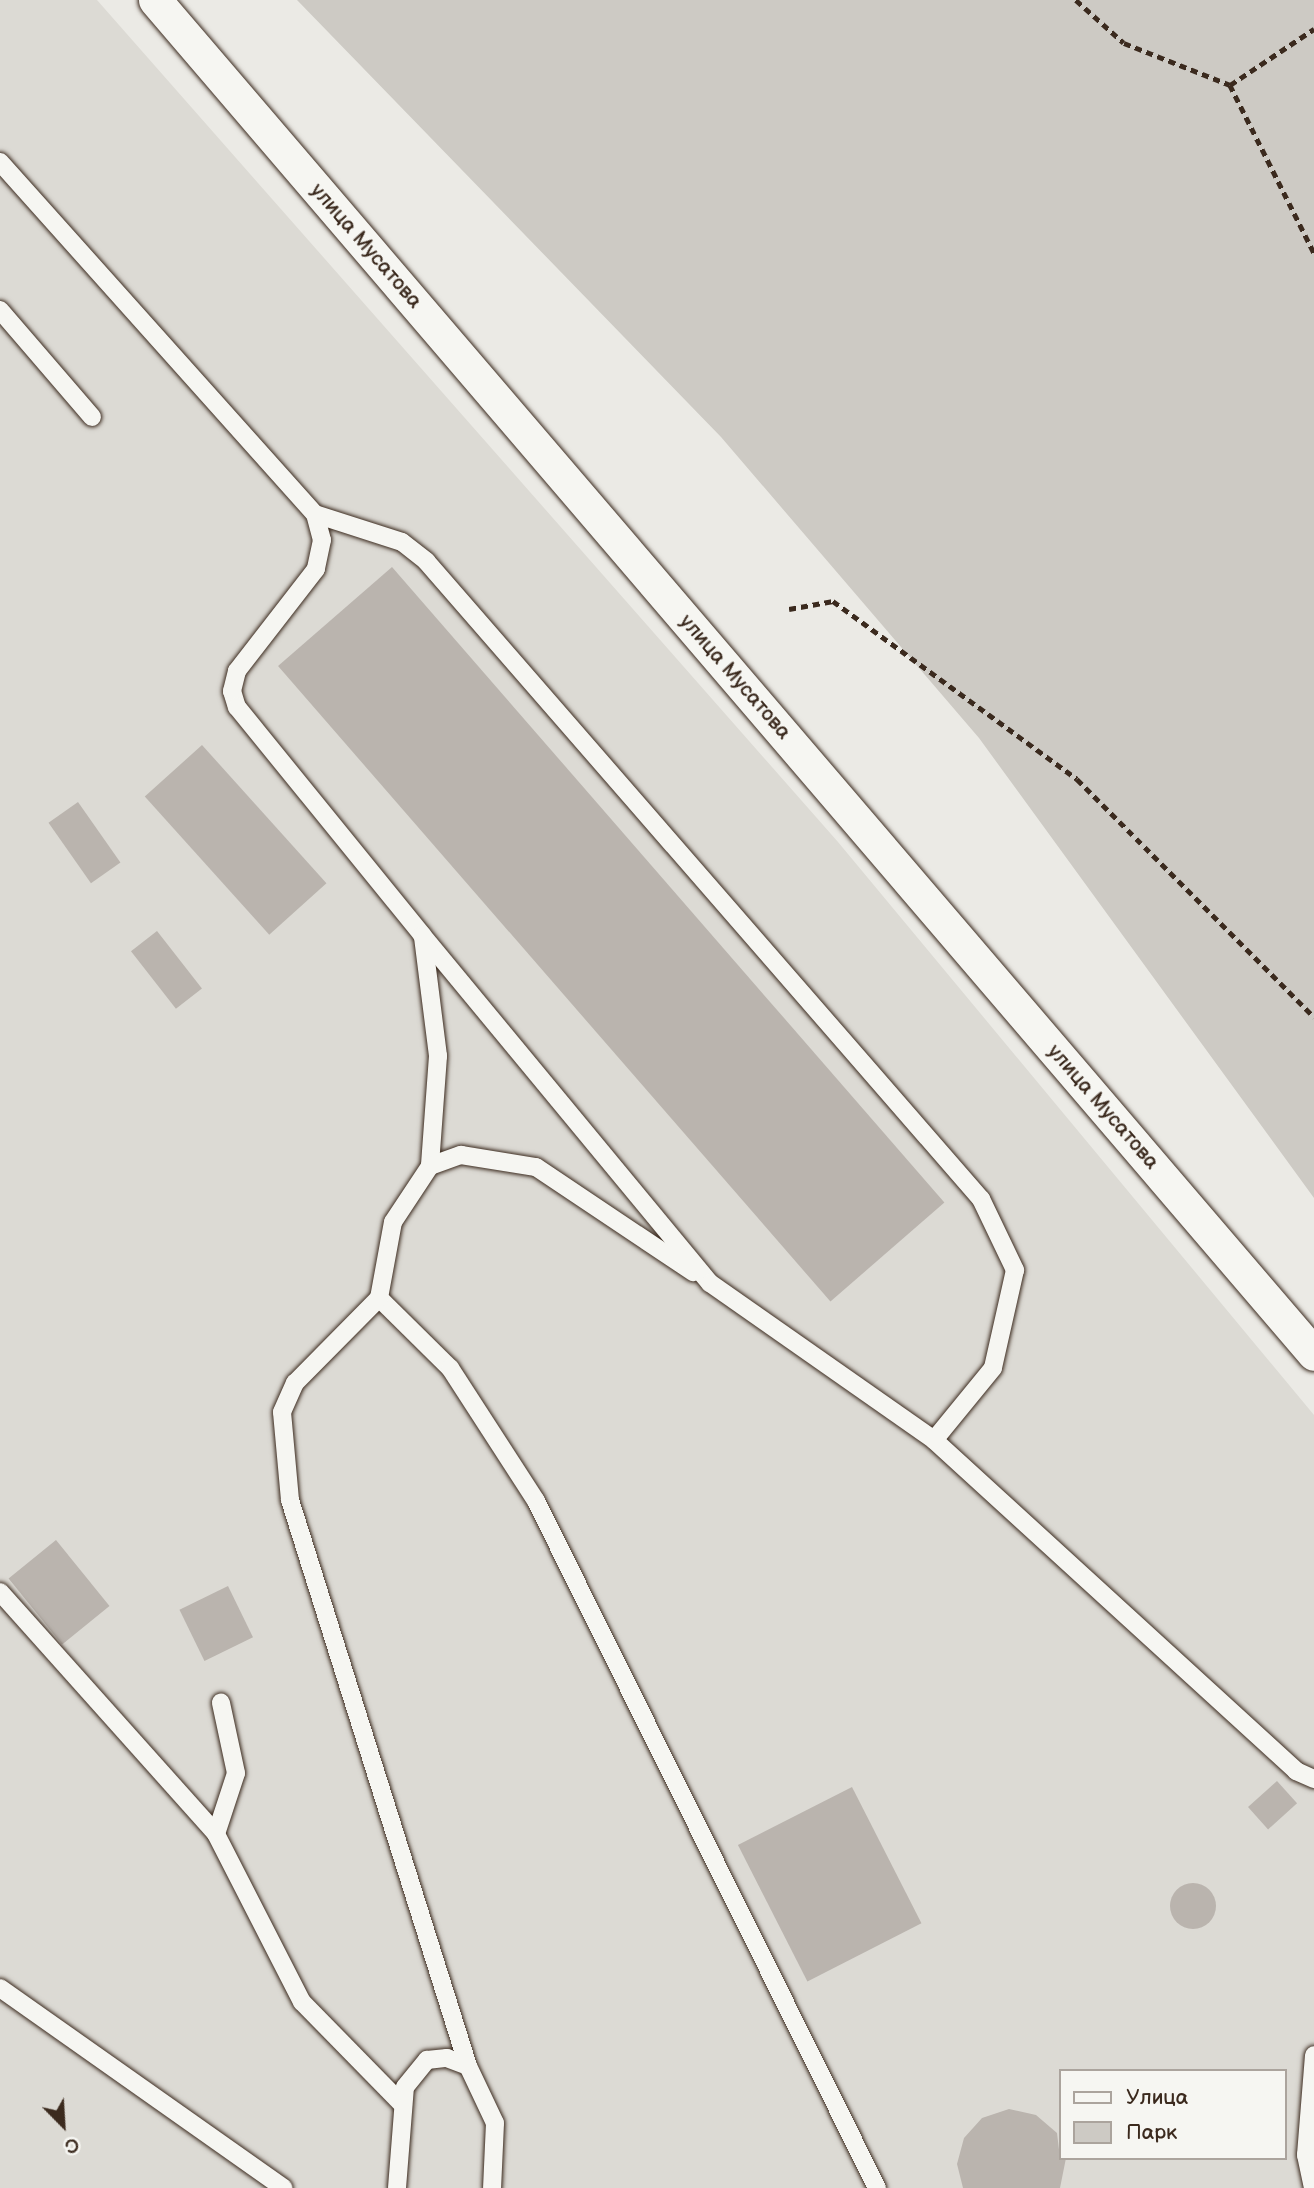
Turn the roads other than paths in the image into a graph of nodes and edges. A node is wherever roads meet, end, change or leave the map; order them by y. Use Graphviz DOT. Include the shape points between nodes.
graph roads {
  1 [pos="155,0"];
  2 [pos="0,162"];
  3 [pos="0,310"];
  4 [pos="92,417"];
  5 [pos="316,514"];
  6 [pos="422,935"];
  7 [pos="430,1166"];
  8 [pos="710,1283"];
  9 [pos="379,1298"];
  10 [pos="1314,1354"];
  11 [pos="934,1440"];
  12 [pos="0,1592"];
  13 [pos="221,1703"];
  14 [pos="1314,1780"];
  15 [pos="216,1834"];
  16 [pos="0,1988"];
  17 [pos="1314,2055"];
  18 [pos="468,2066"];
  19 [pos="403,2105"];
  20 [pos="282,2188"];
  21 [pos="397,2188"];
  22 [pos="492,2188"];
  23 [pos="877,2188"];
  24 [pos="1314,2188"];
  1 -- 10 [label="street, улица Мусатова"];
  2 -- 5 [label="lane"];
  3 -- 4 [label="lane"];
  5 -- 6 [label="lane" via="322,540 316,569 237,671 232,691 237,707"];
  5 -- 11 [label="lane" via="402,542 426,561 981,1199 1016,1270 993,1368"];
  6 -- 7 [label="lane" via="438,1056"];
  6 -- 8 [label="lane"];
  7 -- 8 [label="lane" via="461,1155 536,1167"];
  7 -- 9 [label="lane" via="393,1222"];
  8 -- 11 [label="lane"];
  9 -- 18 [label="lane" via="295,1383 282,1412 282,1458 290,1500"];
  9 -- 23 [label="lane" via="450,1368 536,1501"];
  11 -- 14 [label="lane" via="1296,1770"];
  12 -- 15 [label="lane"];
  13 -- 15 [label="lane" via="236,1773"];
  15 -- 19 [label="lane" via="302,2003"];
  16 -- 20 [label="lane"];
  17 -- 24 [label="lane" via="1306,2155"];
  18 -- 19 [label="lane" via="447,2058 427,2060 405,2087"];
  18 -- 22 [label="lane" via="495,2123"];
  19 -- 21 [label="lane"];
}
